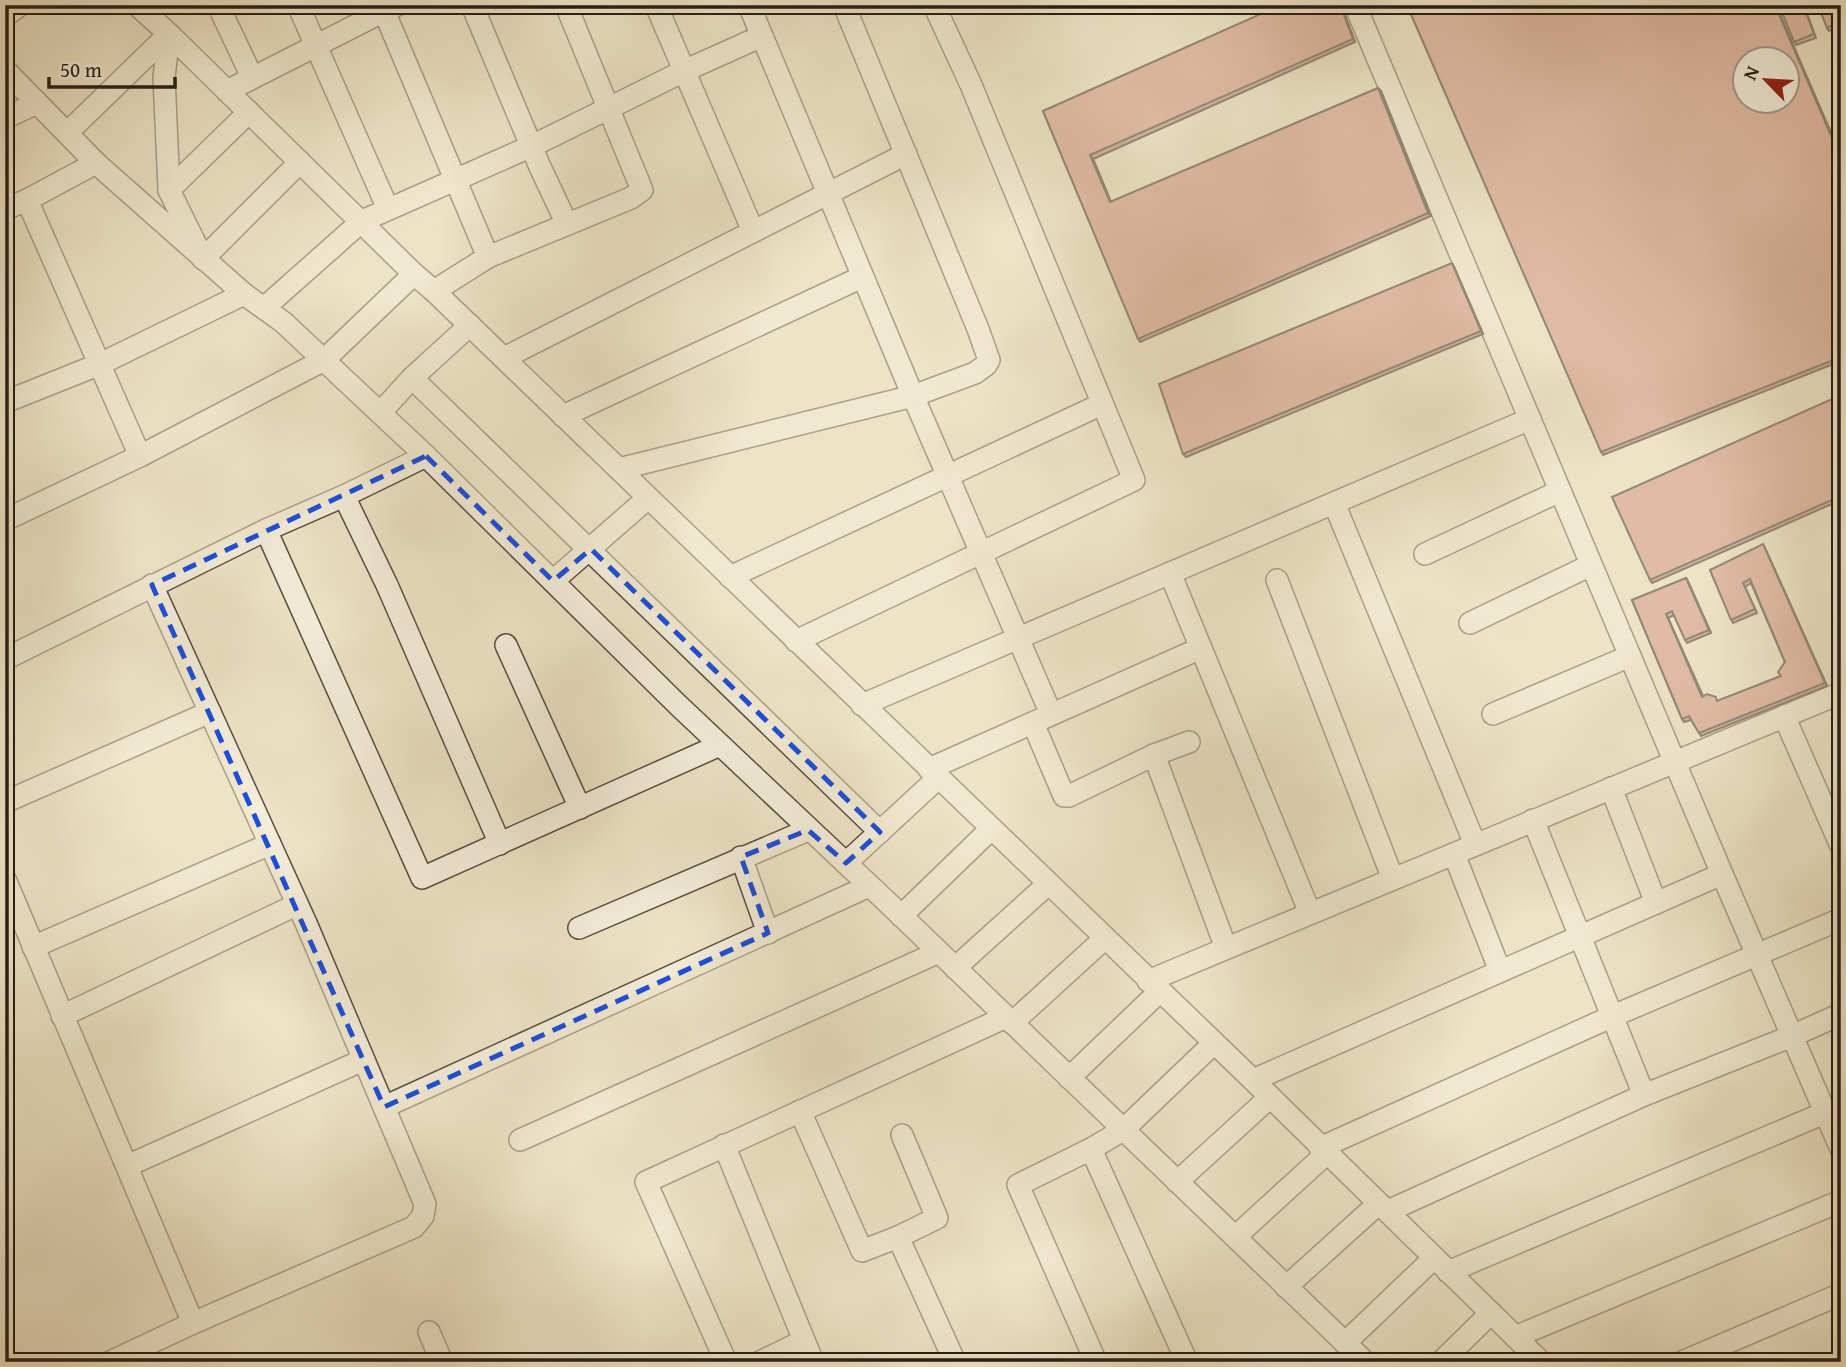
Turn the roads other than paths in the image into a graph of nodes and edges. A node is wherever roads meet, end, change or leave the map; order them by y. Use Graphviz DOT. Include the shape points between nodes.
graph roads {
  1 [pos="20,5"];
  2 [pos="137,5"];
  3 [pos="218,5"];
  4 [pos="298,5"];
  5 [pos="472,5"];
  6 [pos="566,5"];
  7 [pos="656,5"];
  8 [pos="749,5"];
  9 [pos="844,5"];
  10 [pos="934,5"];
  11 [pos="1355,5"];
  12 [pos="387,7"];
  13 [pos="5,16"];
  14 [pos="169,34"];
  15 [pos="762,36"];
  16 [pos="315,45"];
  17 [pos="5,70"];
  18 [pos="684,71"];
  19 [pos="252,77"];
  20 [pos="227,91"];
  21 [pos="37,103"];
  22 [pos="610,108"];
  23 [pos="249,112"];
  24 [pos="5,118"];
  25 [pos="67,133"];
  26 [pos="532,146"];
  27 [pos="906,155"];
  28 [pos="300,162"];
  29 [pos="96,163"];
  30 [pos="455,180"];
  31 [pos="169,190"];
  32 [pos="827,194"];
  33 [pos="27,200"];
  34 [pos="5,209"];
  35 [pos="388,209"];
  36 [pos="362,221"];
  37 [pos="567,224"];
  38 [pos="753,231"];
  39 [pos="488,257"];
  40 [pos="203,258"];
  41 [pos="414,274"];
  42 [pos="862,277"];
  43 [pos="434,291"];
  44 [pos="244,295"];
  45 [pos="264,308"];
  46 [pos="470,326"];
  47 [pos="504,358"];
  48 [pos="324,360"];
  49 [pos="100,364"];
  50 [pos="412,378"];
  51 [pos="913,396"];
  52 [pos="5,402"];
  53 [pos="1102,404"];
  54 [pos="380,412"];
  55 [pos="563,416"];
  56 [pos="1530,419"];
  57 [pos="141,456"];
  58 [pos="426,456"];
  59 [pos="619,470"];
  60 [pos="948,475"];
  61 [pos="1560,491"];
  62 [pos="344,496"];
  63 [pos="648,498"];
  64 [pos="1334,503"];
  65 [pos="5,520"];
  66 [pos="266,530"];
  67 [pos="591,549"];
  68 [pos="982,552"];
  69 [pos="1425,554"];
  70 [pos="1591,565"];
  71 [pos="1170,573"];
  72 [pos="730,577"];
  73 [pos="1277,580"];
  74 [pos="553,582"];
  75 [pos="152,585"];
  76 [pos="1470,623"];
  77 [pos="1018,638"];
  78 [pos="796,641"];
  79 [pos="506,645"];
  80 [pos="1201,648"];
  81 [pos="1630,656"];
  82 [pos="5,659"];
  83 [pos="1841,693"];
  84 [pos="862,705"];
  85 [pos="210,712"];
  86 [pos="1493,714"];
  87 [pos="1784,716"];
  88 [pos="1042,718"];
  89 [pos="1189,742"];
  90 [pos="720,745"];
  91 [pos="1154,755"];
  92 [pos="1674,761"];
  93 [pos="933,773"];
  94 [pos="1611,788"];
  95 [pos="5,802"];
  96 [pos="580,808"];
  97 [pos="1533,820"];
  98 [pos="991,829"];
  99 [pos="808,830"];
  100 [pos="880,832"];
  101 [pos="270,844"];
  102 [pos="500,844"];
  103 [pos="1475,844"];
  104 [pos="1841,846"];
  105 [pos="1454,854"];
  106 [pos="741,857"];
  107 [pos="846,863"];
  108 [pos="1722,874"];
  109 [pos="5,879"];
  110 [pos="1393,879"];
  111 [pos="1048,884"];
  112 [pos="870,886"];
  113 [pos="1656,904"];
  114 [pos="296,905"];
  115 [pos="1310,913"];
  116 [pos="901,916"];
  117 [pos="1841,919"];
  118 [pos="579,928"];
  119 [pos="768,933"];
  120 [pos="1581,936"];
  121 [pos="1104,939"];
  122 [pos="33,947"];
  123 [pos="1226,948"];
  124 [pos="939,952"];
  125 [pos="1757,954"];
  126 [pos="955,968"];
  127 [pos="1500,971"];
  128 [pos="1153,986"];
  129 [pos="1841,1014"];
  130 [pos="62,1016"];
  131 [pos="1613,1016"];
  132 [pos="1009,1020"];
  133 [pos="1792,1036"];
  134 [pos="1213,1044"];
  135 [pos="363,1060"];
  136 [pos="1069,1078"];
  137 [pos="1253,1080"];
  138 [pos="1644,1095"];
  139 [pos="1269,1098"];
  140 [pos="384,1107"];
  141 [pos="1833,1110"];
  142 [pos="800,1111"];
  143 [pos="1123,1130"];
  144 [pos="902,1135"];
  145 [pos="520,1140"];
  146 [pos="724,1145"];
  147 [pos="1091,1149"];
  148 [pos="1841,1149"];
  149 [pos="1323,1151"];
  150 [pos="127,1166"];
  151 [pos="1177,1182"];
  152 [pos="1841,1201"];
  153 [pos="1383,1207"];
  154 [pos="898,1237"];
  155 [pos="1235,1237"];
  156 [pos="1441,1265"];
  157 [pos="1286,1287"];
  158 [pos="1841,1294"];
  159 [pos="1491,1313"];
  160 [pos="193,1323"];
  161 [pos="429,1332"];
  162 [pos="1515,1337"];
  163 [pos="1345,1343"];
  164 [pos="810,1356"];
  165 [pos="1089,1359"];
  166 [pos="110,1362"];
  167 [pos="442,1362"];
  168 [pos="726,1362"];
  169 [pos="760,1362"];
  170 [pos="955,1362"];
  171 [pos="1187,1362"];
  172 [pos="1364,1362"];
  173 [pos="1441,1362"];
  174 [pos="1541,1362"];
  175 [pos="1682,1362"];
  1 -- 13 [label="street"];
  2 -- 14 [label="street"];
  3 -- 19 [label="street"];
  4 -- 16 [label="street"];
  5 -- 26 [label="street"];
  6 -- 22 [label="street"];
  7 -- 18 [label="street"];
  8 -- 15 [label="street"];
  9 -- 27 [label="street"];
  10 -- 53 [label="street"];
  11 -- 56 [label="street"];
  12 -- 16 [label="street"];
  12 -- 30 [label="street"];
  14 -- 20 [label="street"];
  14 -- 25 [label="street"];
  14 -- 31 [label="street" via="164,77"];
  15 -- 18 [label="street"];
  15 -- 32 [label="street"];
  16 -- 19 [label="street"];
  16 -- 35 [label="street"];
  17 -- 21 [label="street"];
  18 -- 22 [label="street"];
  18 -- 38 [label="street"];
  19 -- 20 [label="street"];
  20 -- 23 [label="street"];
  21 -- 24 [label="street"];
  21 -- 25 [label="street"];
  22 -- 26 [label="street"];
  22 -- 37 [label="street" via="642,190"];
  23 -- 28 [label="street"];
  23 -- 31 [label="street"];
  25 -- 29 [label="street"];
  26 -- 30 [label="street"];
  26 -- 37 [label="street"];
  27 -- 32 [label="street"];
  27 -- 51 [label="street" via="989,360 975,373"];
  28 -- 36 [label="street"];
  28 -- 40 [label="street"];
  29 -- 33 [label="street"];
  29 -- 40 [label="street"];
  30 -- 35 [label="street"];
  30 -- 39 [label="street"];
  31 -- 40 [label="street"];
  32 -- 38 [label="street"];
  32 -- 42 [label="street"];
  33 -- 34 [label="street"];
  33 -- 49 [label="street"];
  35 -- 36 [label="street"];
  36 -- 41 [label="street"];
  36 -- 45 [label="street"];
  37 -- 39 [label="street"];
  38 -- 47 [label="street"];
  39 -- 43 [label="street"];
  40 -- 44 [label="street"];
  41 -- 43 [label="street"];
  41 -- 48 [label="street"];
  42 -- 51 [label="street"];
  42 -- 55 [label="street"];
  43 -- 46 [label="street"];
  44 -- 45 [label="street"];
  44 -- 49 [label="street"];
  45 -- 48 [label="street"];
  46 -- 47 [label="street"];
  46 -- 50 [label="street"];
  47 -- 55 [label="street"];
  48 -- 54 [label="street"];
  48 -- 57 [label="street"];
  49 -- 52 [label="street"];
  49 -- 57 [label="street"];
  50 -- 54 [label="street"];
  50 -- 67 [label="street"];
  51 -- 59 [label="street"];
  51 -- 60 [label="street"];
  53 -- 60 [label="street"];
  53 -- 68 [label="street" via="1134,480"];
  54 -- 58 [label="street"];
  55 -- 59 [label="street"];
  56 -- 61 [label="street"];
  56 -- 64 [label="street"];
  57 -- 65 [label="street"];
  58 -- 62 [label="street"];
  58 -- 74 [label="street"];
  59 -- 63 [label="street"];
  60 -- 68 [label="street"];
  60 -- 72 [label="street"];
  61 -- 69 [label="street"];
  61 -- 70 [label="street"];
  62 -- 66 [label="street"];
  62 -- 102 [label="street"];
  63 -- 67 [label="street"];
  63 -- 72 [label="street"];
  64 -- 71 [label="street"];
  64 -- 103 [label="street"];
  66 -- 75 [label="street"];
  66 -- 102 [label="street" via="422,878"];
  67 -- 74 [label="street"];
  67 -- 100 [label="street"];
  68 -- 77 [label="street"];
  68 -- 78 [label="street"];
  70 -- 76 [label="street"];
  70 -- 81 [label="street"];
  71 -- 77 [label="street"];
  71 -- 80 [label="street"];
  72 -- 78 [label="street"];
  73 -- 110 [label="street"];
  74 -- 90 [label="street"];
  75 -- 82 [label="street"];
  75 -- 85 [label="street"];
  77 -- 84 [label="street"];
  77 -- 88 [label="street"];
  78 -- 84 [label="street"];
  79 -- 96 [label="street"];
  80 -- 88 [label="street"];
  80 -- 115 [label="street"];
  81 -- 86 [label="street"];
  81 -- 92 [label="street"];
  83 -- 87 [label="street"];
  84 -- 93 [label="street"];
  85 -- 95 [label="street"];
  85 -- 101 [label="street"];
  87 -- 92 [label="street"];
  87 -- 104 [label="street"];
  88 -- 91 [label="street" via="1064,796"];
  88 -- 93 [label="street"];
  89 -- 91 [label="street"];
  90 -- 96 [label="street"];
  90 -- 99 [label="street"];
  91 -- 123 [label="street"];
  92 -- 94 [label="street"];
  92 -- 108 [label="street"];
  93 -- 98 [label="street"];
  93 -- 100 [label="street"];
  94 -- 97 [label="street"];
  94 -- 113 [label="street"];
  96 -- 102 [label="street"];
  97 -- 103 [label="street"];
  97 -- 120 [label="street"];
  98 -- 111 [label="street"];
  98 -- 116 [label="street"];
  99 -- 106 [label="street"];
  99 -- 107 [label="street"];
  100 -- 107 [label="street"];
  101 -- 114 [label="street"];
  101 -- 122 [label="street"];
  103 -- 105 [label="street"];
  105 -- 110 [label="street"];
  105 -- 127 [label="street"];
  106 -- 118 [label="street"];
  106 -- 119 [label="street"];
  107 -- 112 [label="street"];
  108 -- 113 [label="street"];
  108 -- 125 [label="street"];
  109 -- 122 [label="street"];
  110 -- 115 [label="street"];
  111 -- 121 [label="street"];
  111 -- 126 [label="street"];
  112 -- 116 [label="street"];
  112 -- 119 [label="street"];
  113 -- 120 [label="street"];
  114 -- 130 [label="street"];
  114 -- 135 [label="street"];
  115 -- 123 [label="street"];
  116 -- 124 [label="street"];
  117 -- 125 [label="street"];
  119 -- 140 [label="street"];
  120 -- 127 [label="street"];
  120 -- 131 [label="street"];
  121 -- 128 [label="street"];
  121 -- 132 [label="street"];
  122 -- 130 [label="street"];
  123 -- 128 [label="street"];
  124 -- 126 [label="street"];
  124 -- 145 [label="street"];
  125 -- 131 [label="street"];
  125 -- 133 [label="street"];
  126 -- 132 [label="street"];
  127 -- 137 [label="street"];
  128 -- 134 [label="street"];
  128 -- 136 [label="street"];
  129 -- 133 [label="street"];
  130 -- 150 [label="street"];
  131 -- 138 [label="street"];
  131 -- 149 [label="street"];
  132 -- 136 [label="street"];
  132 -- 142 [label="street"];
  133 -- 138 [label="street"];
  133 -- 141 [label="street"];
  134 -- 137 [label="street"];
  134 -- 143 [label="street"];
  135 -- 140 [label="street"];
  135 -- 150 [label="street"];
  136 -- 143 [label="street"];
  137 -- 139 [label="street"];
  138 -- 153 [label="street"];
  139 -- 149 [label="street"];
  139 -- 151 [label="street"];
  140 -- 160 [label="street" via="425,1204 414,1227"];
  141 -- 148 [label="street"];
  141 -- 156 [label="street"];
  142 -- 146 [label="street"];
  142 -- 154 [label="street" via="862,1251"];
  143 -- 147 [label="street"];
  143 -- 151 [label="street"];
  144 -- 154 [label="street" via="937,1218"];
  146 -- 164 [label="street"];
  146 -- 168 [label="street" via="646,1182"];
  147 -- 165 [label="street" via="1018,1185"];
  147 -- 171 [label="street"];
  149 -- 153 [label="street"];
  149 -- 155 [label="street"];
  150 -- 160 [label="street"];
  151 -- 155 [label="street"];
  152 -- 162 [label="street"];
  153 -- 156 [label="street"];
  153 -- 157 [label="street"];
  154 -- 170 [label="street"];
  155 -- 157 [label="street"];
  156 -- 159 [label="street"];
  156 -- 163 [label="street"];
  157 -- 163 [label="street"];
  158 -- 175 [label="street"];
  159 -- 162 [label="street"];
  159 -- 173 [label="street"];
  160 -- 166 [label="street"];
  161 -- 167 [label="street"];
  162 -- 174 [label="street"];
  163 -- 172 [label="street"];
  164 -- 169 [label="street" via="795,1345"];
}
